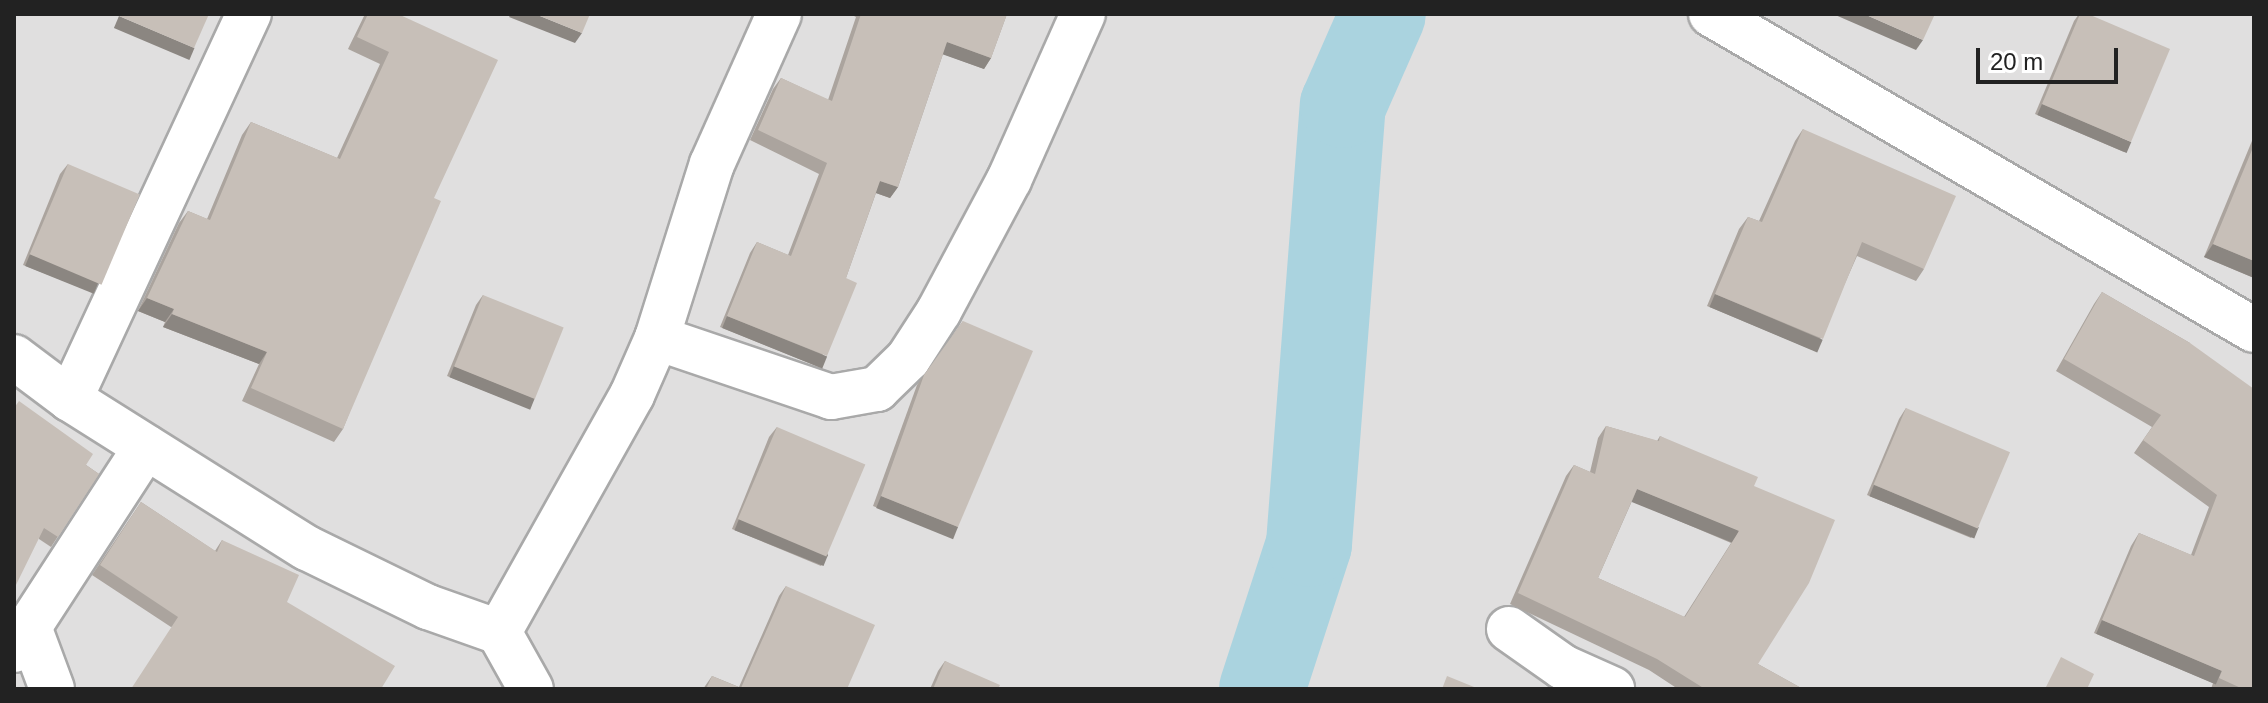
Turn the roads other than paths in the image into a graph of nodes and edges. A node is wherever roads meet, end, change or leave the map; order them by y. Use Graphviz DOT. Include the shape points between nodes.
graph roads {
  1 [pos="249,14"];
  2 [pos="779,14"];
  3 [pos="1083,14"];
  4 [pos="1711,14"];
  5 [pos="2254,330"];
  6 [pos="657,338"];
  7 [pos="14,357"];
  8 [pos="70,399"];
  9 [pos="146,447"];
  10 [pos="1509,629"];
  11 [pos="499,632"];
  12 [pos="22,639"];
  13 [pos="52,689"];
  14 [pos="531,689"];
  15 [pos="1612,689"];
  1 -- 8 [label="street"];
  2 -- 6 [label="street" via="712,164"];
  3 -- 6 [label="street" via="1009,180 939,311 908,359 877,389 831,397"];
  4 -- 5 [label="street"];
  6 -- 11 [label="street" via="555,539"];
  7 -- 8 [label="street"];
  8 -- 9 [label="street"];
  9 -- 11 [label="street" via="307,548 428,607"];
  9 -- 12 [label="street"];
  10 -- 15 [label="street" via="1563,667"];
  11 -- 14 [label="street"];
  12 -- 13 [label="street"];
}
